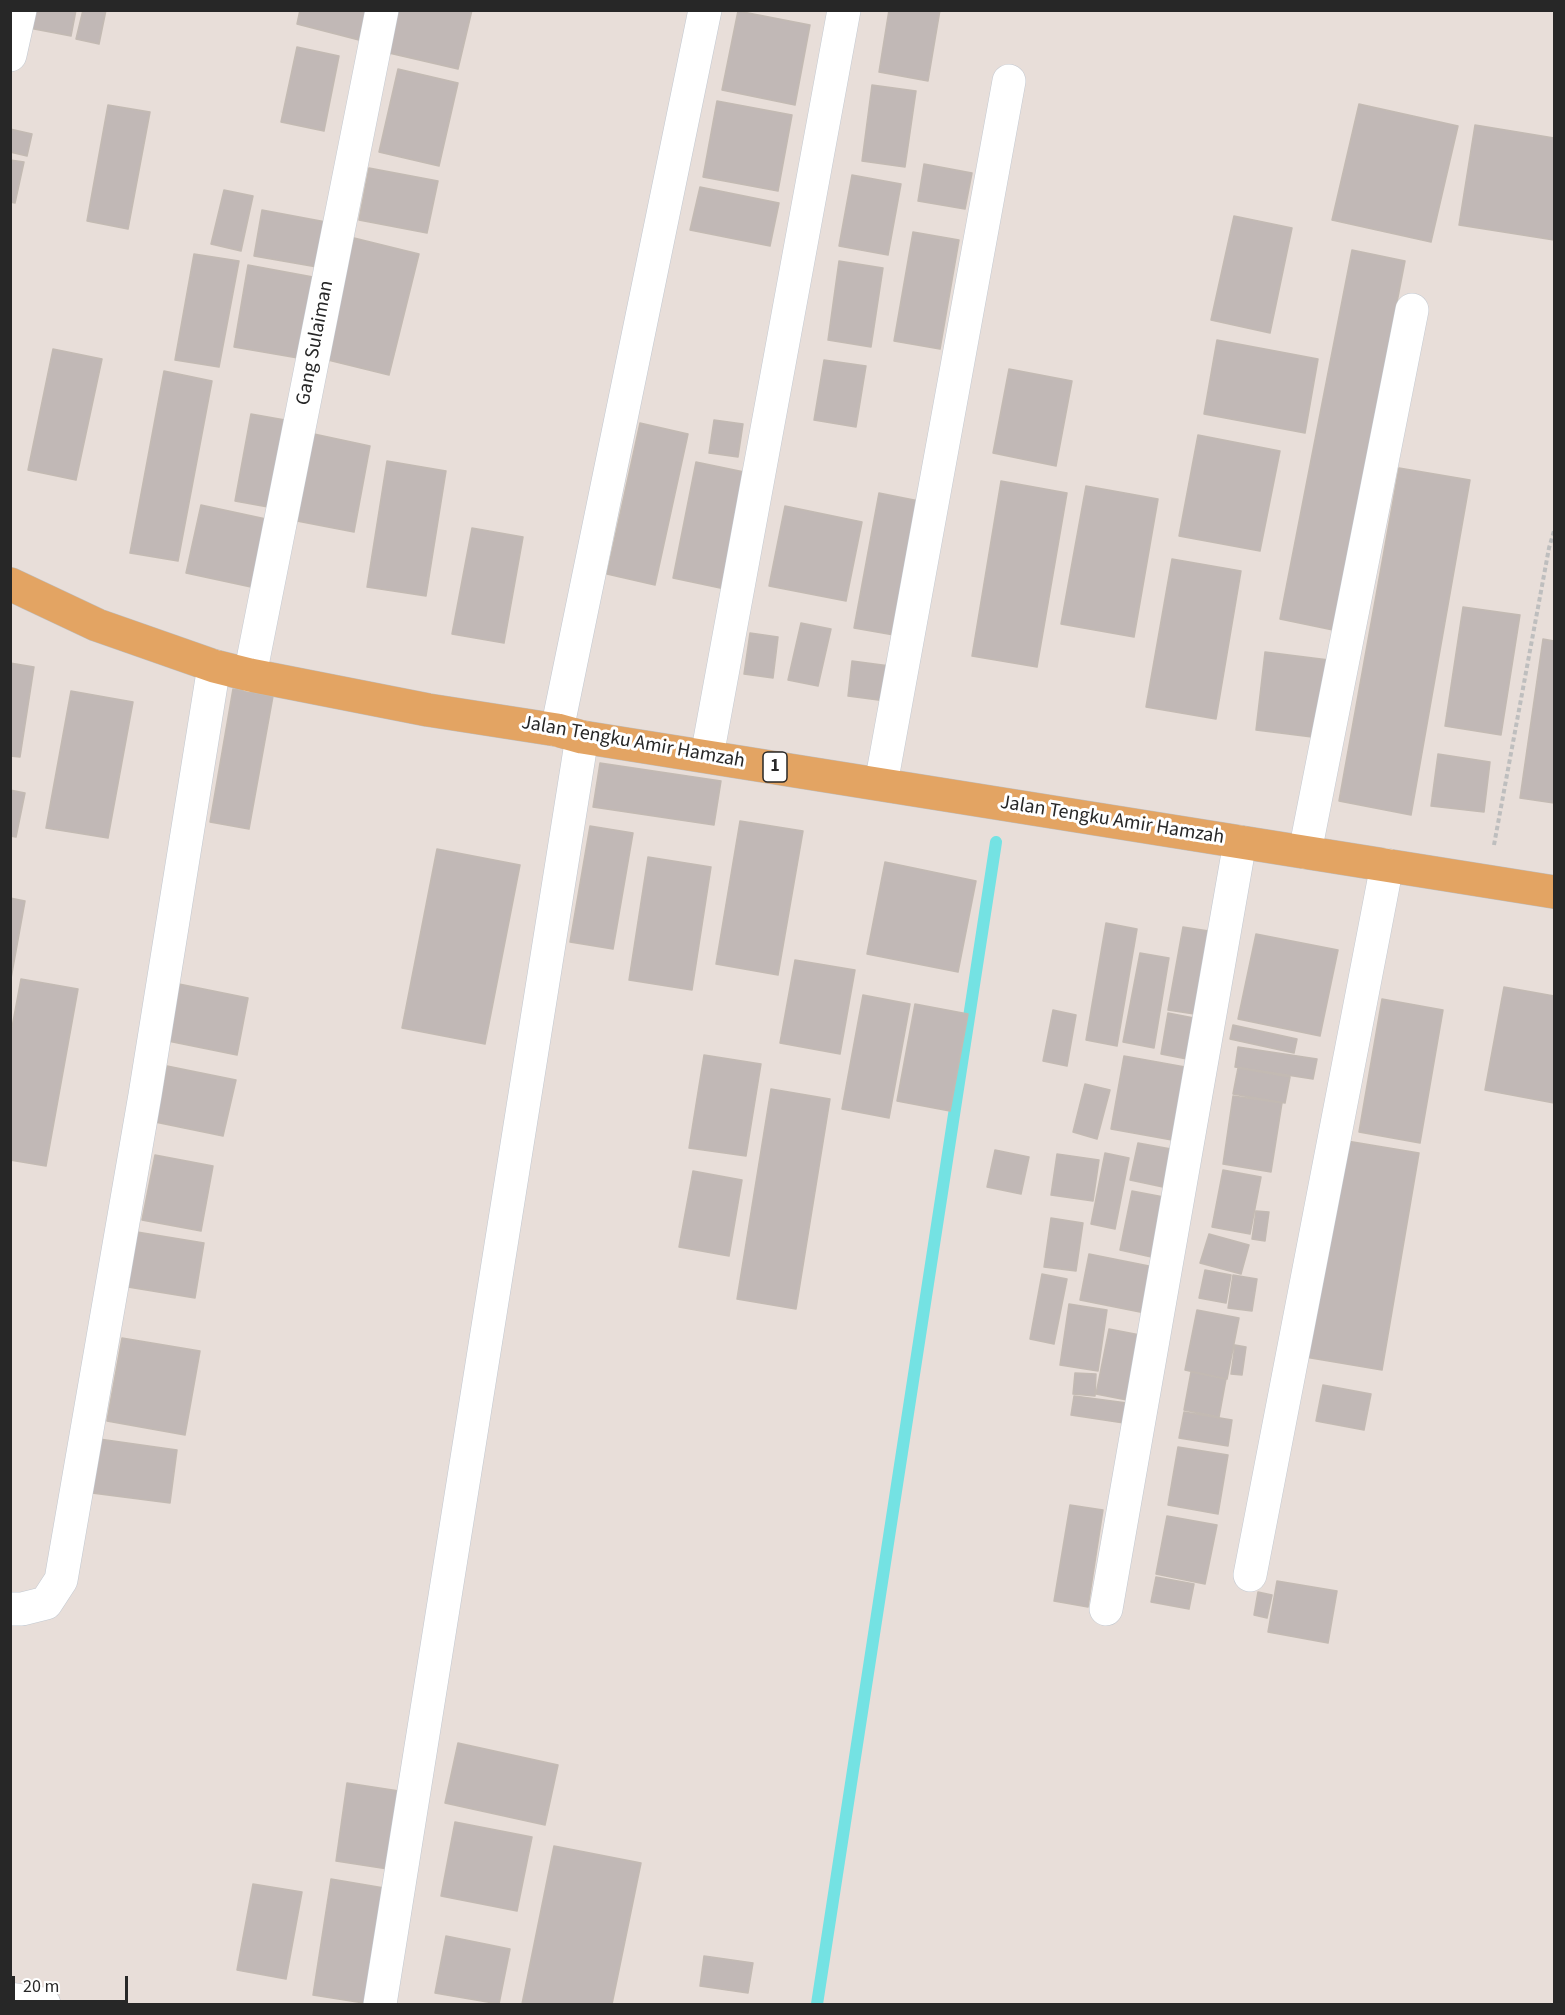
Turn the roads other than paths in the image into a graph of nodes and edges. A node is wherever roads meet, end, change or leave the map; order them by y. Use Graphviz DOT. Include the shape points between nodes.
graph roads {
  1 [pos="20,10"];
  2 [pos="382,10"];
  3 [pos="705,10"];
  4 [pos="844,10"];
  5 [pos="10,54"];
  6 [pos="1009,81"];
  7 [pos="1412,310"];
  8 [pos="10,584"];
  9 [pos="214,666"];
  10 [pos="250,675"];
  11 [pos="570,733"];
  12 [pos="707,756"];
  13 [pos="880,784"];
  14 [pos="1240,842"];
  15 [pos="1305,852"];
  16 [pos="1387,865"];
  17 [pos="1554,892"];
  18 [pos="1250,1575"];
  19 [pos="10,1609"];
  20 [pos="1106,1609"];
  21 [pos="10,1999"];
  22 [pos="44,2004"];
  23 [pos="380,2004"];
  1 -- 5 [label="street"];
  2 -- 10 [label="street, Gang Sulaiman"];
  3 -- 11 [label="street"];
  4 -- 12 [label="street"];
  6 -- 13 [label="street"];
  7 -- 15 [label="street"];
  8 -- 9 [label="main road, Jalan Tengku Amir Hamzah / 1" via="97,625"];
  9 -- 10 [label="main road, Jalan Tengku Amir Hamzah / 1"];
  9 -- 19 [label="street" via="61,1580 46,1603"];
  10 -- 11 [label="main road, Jalan Tengku Amir Hamzah / 1"];
  11 -- 12 [label="main road, Jalan Tengku Amir Hamzah / 1"];
  11 -- 23 [label="street"];
  12 -- 13 [label="main road, Jalan Tengku Amir Hamzah / 1"];
  13 -- 14 [label="main road, Jalan Tengku Amir Hamzah / 1"];
  14 -- 15 [label="main road, Jalan Tengku Amir Hamzah / 1"];
  14 -- 20 [label="street"];
  15 -- 16 [label="main road, Jalan Tengku Amir Hamzah / 1"];
  16 -- 17 [label="main road, Jalan Tengku Amir Hamzah / 1"];
  16 -- 18 [label="street"];
  21 -- 22 [label="street"];
}
